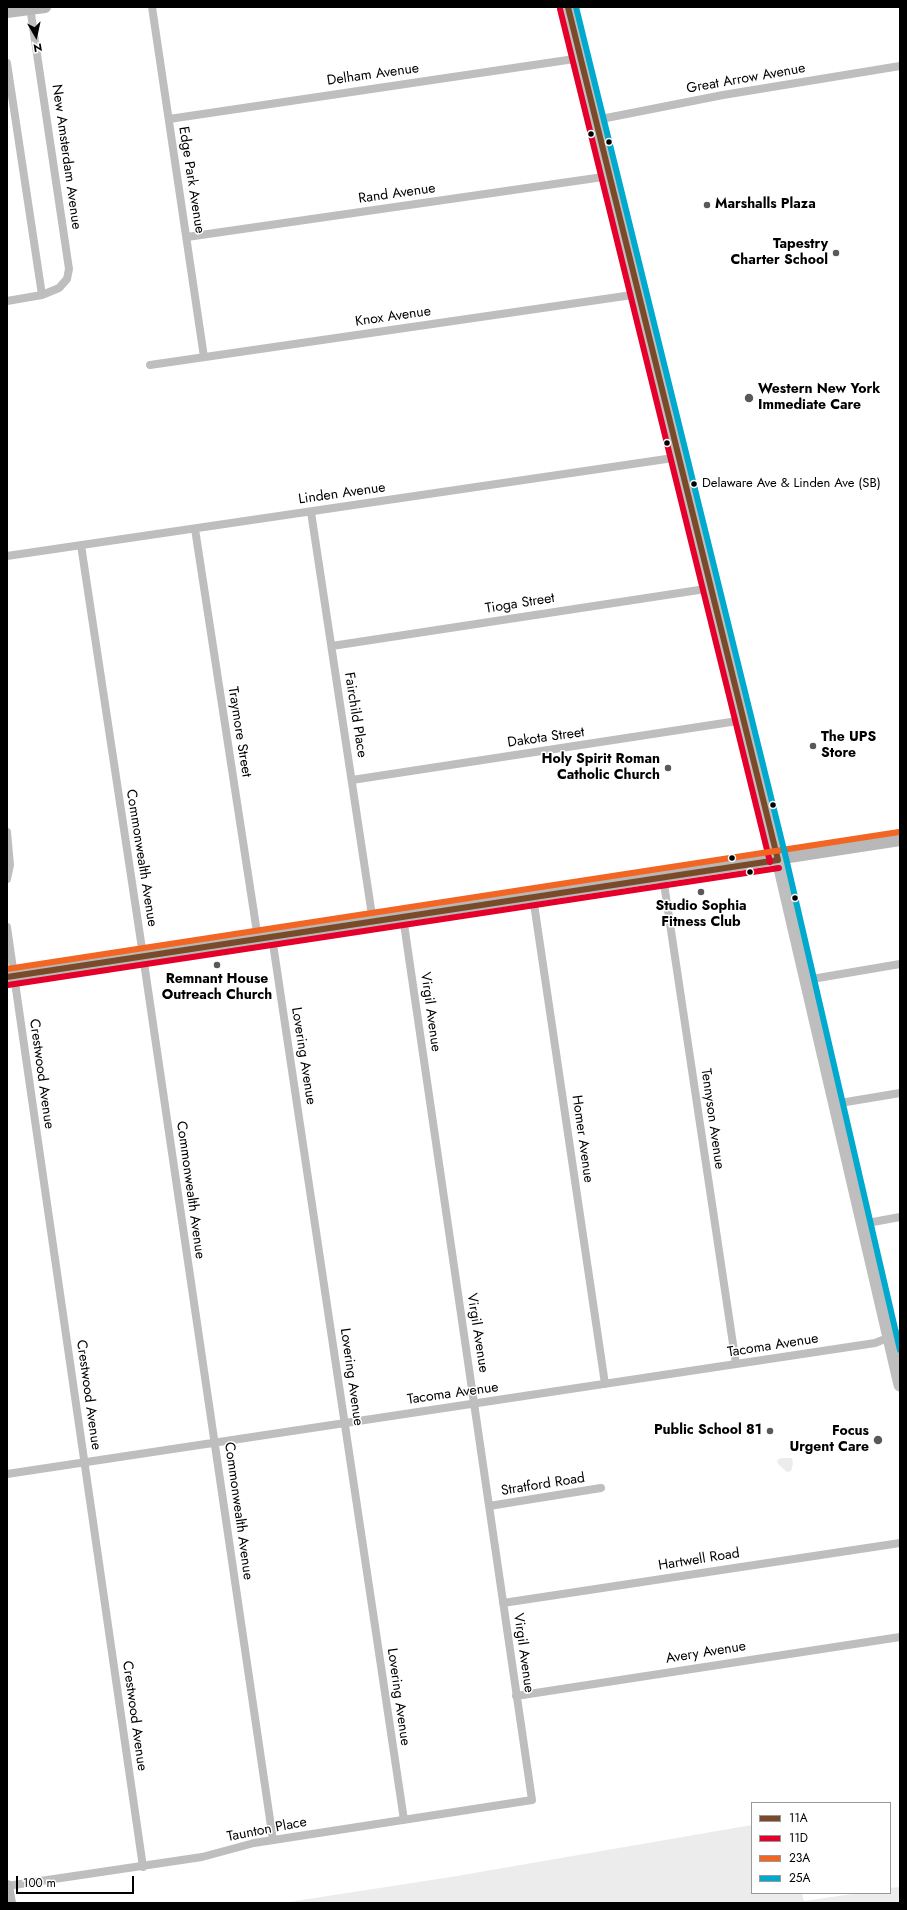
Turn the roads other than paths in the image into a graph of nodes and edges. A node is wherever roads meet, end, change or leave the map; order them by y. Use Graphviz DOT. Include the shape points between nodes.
graph roads {
  1 [pos="45,7"];
  2 [pos="152,7"];
  3 [pos="568,7"];
  4 [pos="31,8"];
  5 [pos="7,12"];
  6 [pos="581,58"];
  7 [pos="7,63"];
  8 [pos="900,66"];
  9 [pos="169,119"];
  10 [pos="596,120"];
  11 [pos="610,176"];
  12 [pos="187,237"];
  13 [pos="639,294"];
  14 [pos="42,295"];
  15 [pos="7,301"];
  16 [pos="204,357"];
  17 [pos="150,365"];
  18 [pos="680,457"];
  19 [pos="311,512"];
  20 [pos="195,529"];
  21 [pos="81,545"];
  22 [pos="7,556"];
  23 [pos="712,588"];
  24 [pos="332,646"];
  25 [pos="744,720"];
  26 [pos="352,780"];
  27 [pos="7,832"];
  28 [pos="900,840"];
  29 [pos="778,860"];
  30 [pos="663,877"];
  31 [pos="7,879"];
  32 [pos="533,897"];
  33 [pos="402,917"];
  34 [pos="373,922"];
  35 [pos="7,927"];
  36 [pos="272,937"];
  37 [pos="258,939"];
  38 [pos="143,957"];
  39 [pos="900,964"];
  40 [pos="10,977"];
  41 [pos="806,980"];
  42 [pos="900,1093"];
  43 [pos="834,1104"];
  44 [pos="900,1217"];
  45 [pos="862,1224"];
  46 [pos="895,1335"];
  47 [pos="736,1364"];
  48 [pos="605,1384"];
  49 [pos="900,1385"];
  50 [pos="475,1404"];
  51 [pos="345,1422"];
  52 [pos="215,1443"];
  53 [pos="85,1462"];
  54 [pos="7,1474"];
  55 [pos="601,1488"];
  56 [pos="489,1506"];
  57 [pos="900,1543"];
  58 [pos="503,1603"];
  59 [pos="900,1637"];
  60 [pos="516,1696"];
  61 [pos="532,1800"];
  62 [pos="404,1820"];
  63 [pos="273,1840"];
  64 [pos="143,1867"];
  65 [pos="7,1886"];
  66 [pos="10,1903"];
  1 -- 4 [label="street"];
  2 -- 9 [label="street, Edge Park Avenue"];
  3 -- 6 [label="main road"];
  4 -- 5 [label="street"];
  4 -- 14 [label="street, New Amsterdam Avenue" via="69,269 67,279 59,288"];
  6 -- 9 [label="street, Delham Avenue"];
  6 -- 10 [label="main road"];
  7 -- 14 [label="street"];
  8 -- 10 [label="street, Great Arrow Avenue" via="723,94"];
  9 -- 12 [label="street, Edge Park Avenue"];
  10 -- 11 [label="main road"];
  11 -- 12 [label="street, Rand Avenue"];
  11 -- 13 [label="main road"];
  12 -- 16 [label="street, Edge Park Avenue"];
  13 -- 16 [label="street, Knox Avenue"];
  13 -- 18 [label="main road"];
  14 -- 15 [label="street, New Amsterdam Avenue"];
  16 -- 17 [label="street, Knox Avenue"];
  18 -- 19 [label="street, Linden Avenue"];
  18 -- 23 [label="main road"];
  19 -- 20 [label="street, Linden Avenue"];
  19 -- 24 [label="street, Fairchild Place"];
  20 -- 21 [label="street, Linden Avenue"];
  20 -- 37 [label="street, Traymore Street"];
  21 -- 22 [label="street, Linden Avenue"];
  21 -- 38 [label="street, Commonwealth Avenue"];
  23 -- 24 [label="street, Tioga Street"];
  23 -- 25 [label="main road"];
  24 -- 26 [label="street, Fairchild Place"];
  25 -- 26 [label="street, Dakota Street"];
  25 -- 29 [label="main road"];
  26 -- 34 [label="street, Fairchild Place"];
  27 -- 31 [label="street" via="10,856"];
  28 -- 29 [label="street"];
  29 -- 30 [label="street"];
  29 -- 41 [label="main road"];
  30 -- 32 [label="street"];
  30 -- 47 [label="street, Tennyson Avenue"];
  32 -- 33 [label="street"];
  32 -- 48 [label="street, Homer Avenue"];
  33 -- 34 [label="street"];
  33 -- 50 [label="street, Virgil Avenue"];
  34 -- 36 [label="street"];
  35 -- 40 [label="street, Crestwood Avenue"];
  36 -- 37 [label="street"];
  36 -- 51 [label="street, Lovering Avenue"];
  37 -- 38 [label="street"];
  38 -- 40 [label="street"];
  38 -- 52 [label="street, Commonwealth Avenue"];
  39 -- 41 [label="street"];
  40 -- 53 [label="street, Crestwood Avenue"];
  41 -- 43 [label="main road"];
  42 -- 43 [label="street"];
  43 -- 45 [label="main road"];
  44 -- 45 [label="street"];
  45 -- 46 [label="main road"];
  46 -- 47 [label="street, Tacoma Avenue" via="875,1343"];
  46 -- 49 [label="main road"];
  47 -- 48 [label="street, Tacoma Avenue"];
  48 -- 50 [label="street, Tacoma Avenue"];
  50 -- 51 [label="street, Tacoma Avenue"];
  50 -- 56 [label="street, Virgil Avenue"];
  51 -- 52 [label="street, Tacoma Avenue"];
  51 -- 62 [label="street, Lovering Avenue"];
  52 -- 53 [label="street, Tacoma Avenue"];
  52 -- 63 [label="street, Commonwealth Avenue"];
  53 -- 54 [label="street, Tacoma Avenue"];
  53 -- 64 [label="street, Crestwood Avenue"];
  55 -- 56 [label="street, Stratford Road"];
  56 -- 58 [label="street, Virgil Avenue"];
  57 -- 58 [label="street, Hartwell Road"];
  58 -- 60 [label="street, Virgil Avenue"];
  59 -- 60 [label="street, Avery Avenue"];
  60 -- 61 [label="street, Virgil Avenue"];
  61 -- 62 [label="street, Taunton Place"];
  62 -- 63 [label="street, Taunton Place"];
  63 -- 64 [label="street, Taunton Place" via="202,1857"];
  64 -- 65 [label="street, Taunton Place"];
  65 -- 66 [label="street"];
}
